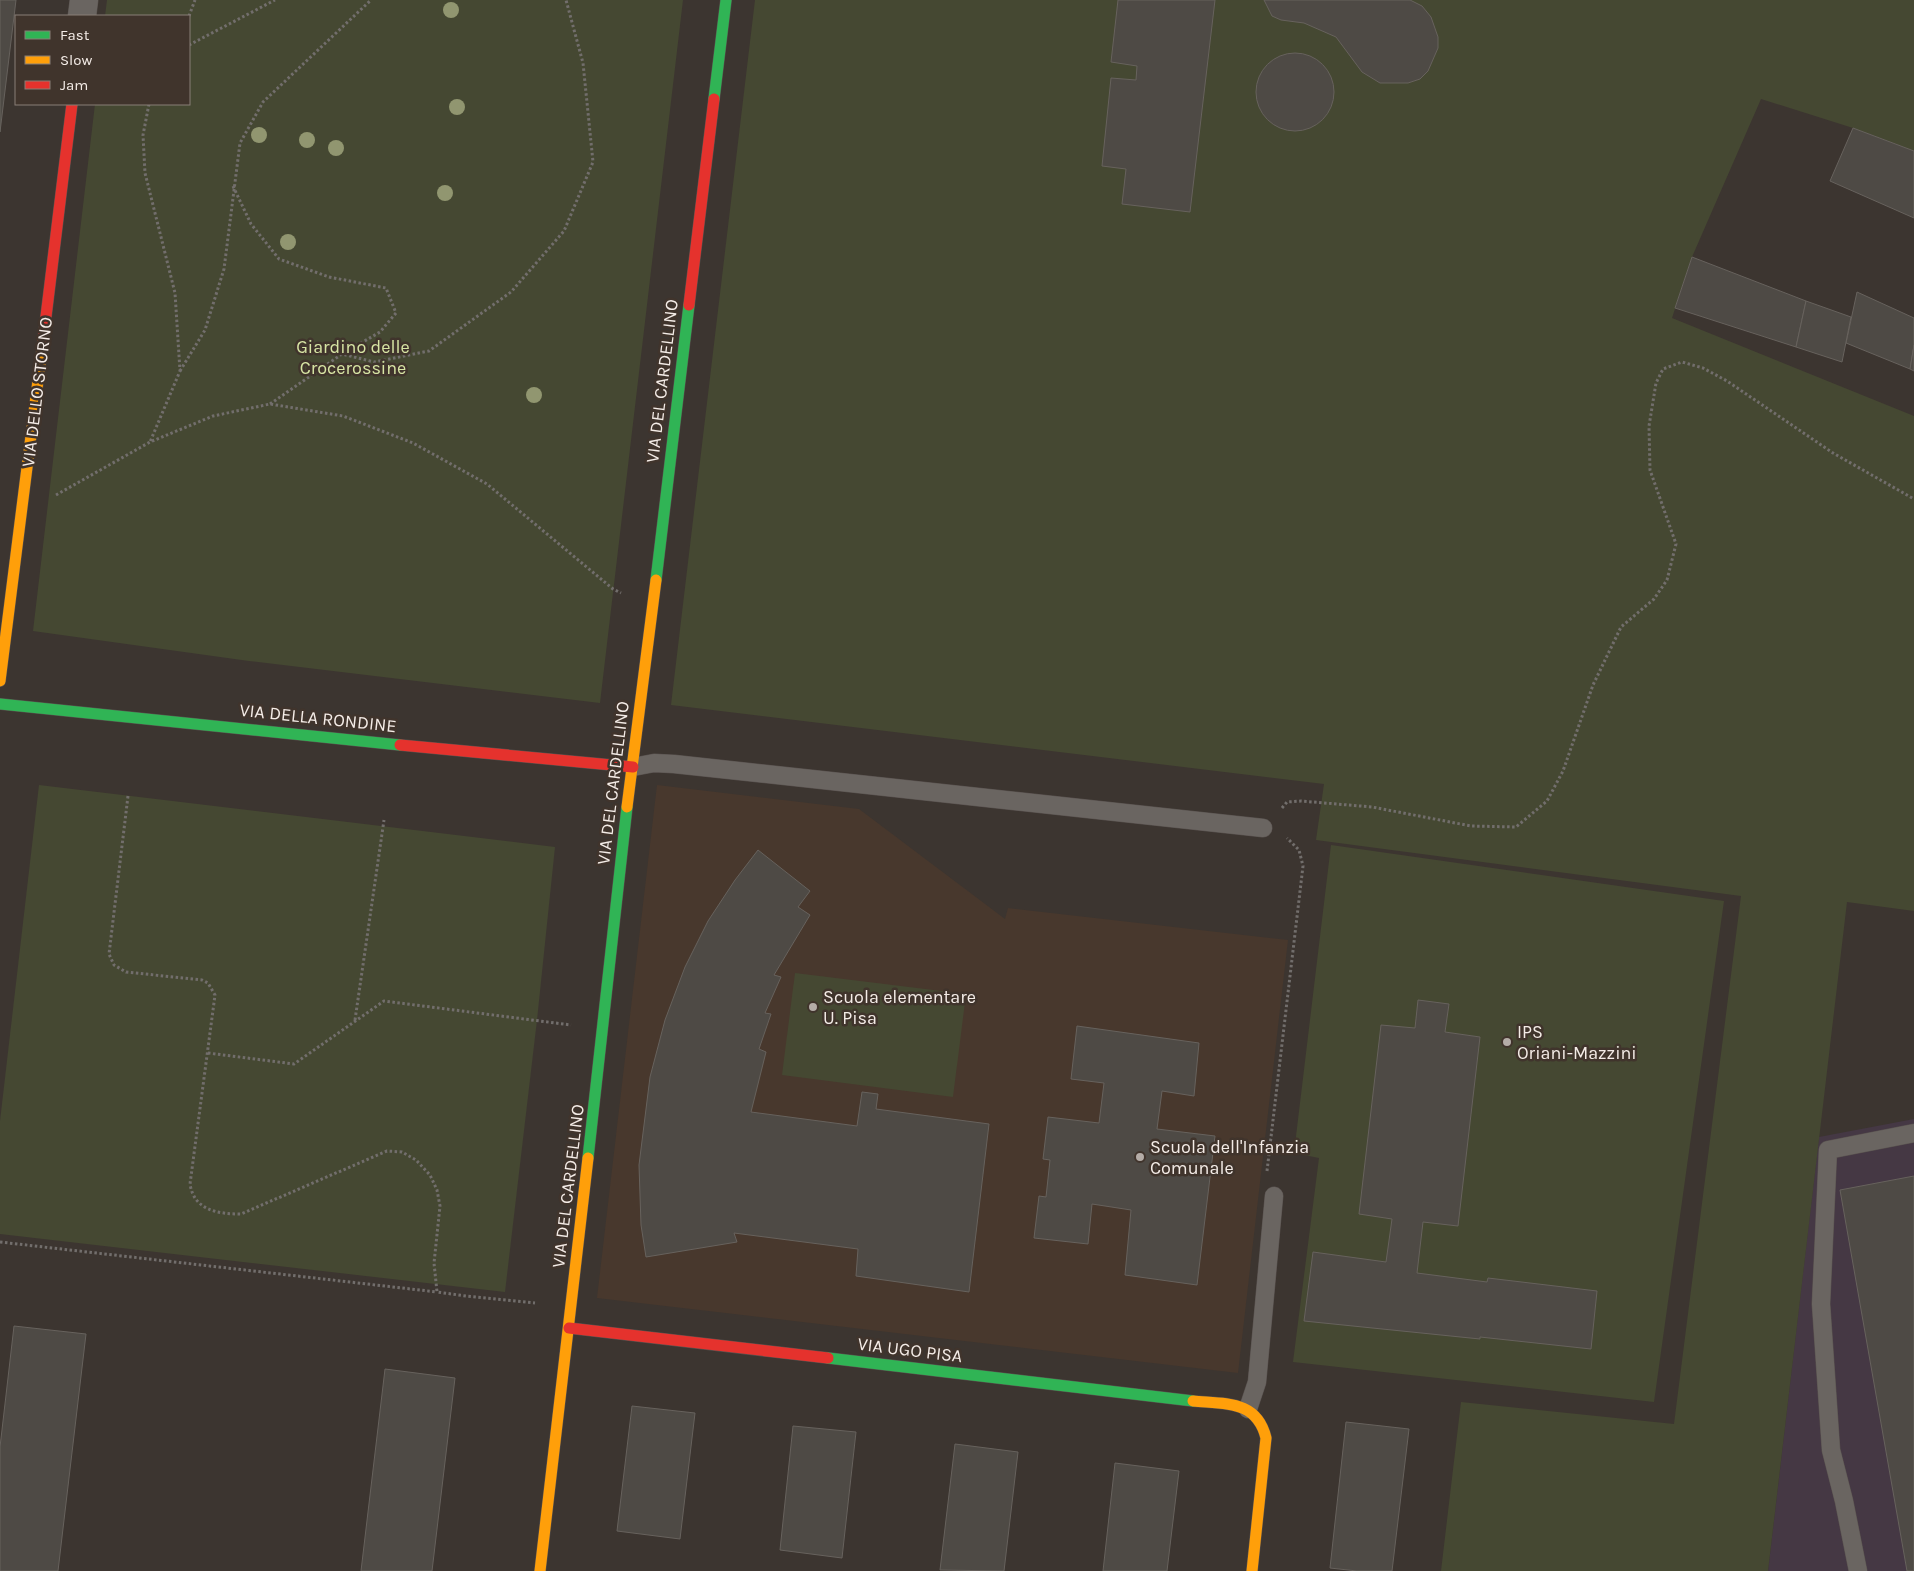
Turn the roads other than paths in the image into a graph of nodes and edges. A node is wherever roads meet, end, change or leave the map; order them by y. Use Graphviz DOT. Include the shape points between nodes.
graph roads {
  1 [pos="84,0"];
  2 [pos="726,0"];
  3 [pos="82,15"];
  4 [pos="72,105"];
  5 [pos="0,681"];
  6 [pos="0,704"];
  7 [pos="633,767"];
  8 [pos="1263,828"];
  9 [pos="1914,1133"];
  10 [pos="1274,1196"];
  11 [pos="569,1328"];
  12 [pos="1248,1409"];
  13 [pos="540,1571"];
  14 [pos="1252,1571"];
  15 [pos="1858,1571"];
  1 -- 3 [label="street"];
  2 -- 7 [label="street, VIA DEL CARDELLINO"];
  4 -- 5 [label="street, VIA DELLO STORNO"];
  6 -- 7 [label="street, VIA DELLA RONDINE"];
  7 -- 8 [label="lane" via="674,764"];
  7 -- 11 [label="street, VIA DEL CARDELLINO"];
  9 -- 15 [label="lane" via="1828,1150 1821,1304 1831,1450"];
  10 -- 12 [label="lane" via="1257,1382"];
  11 -- 12 [label="street, VIA UGO PISA"];
  11 -- 13 [label="street, VIA DEL CARDELLINO"];
  12 -- 14 [label="street" via="1258,1416 1266,1438"];
}
